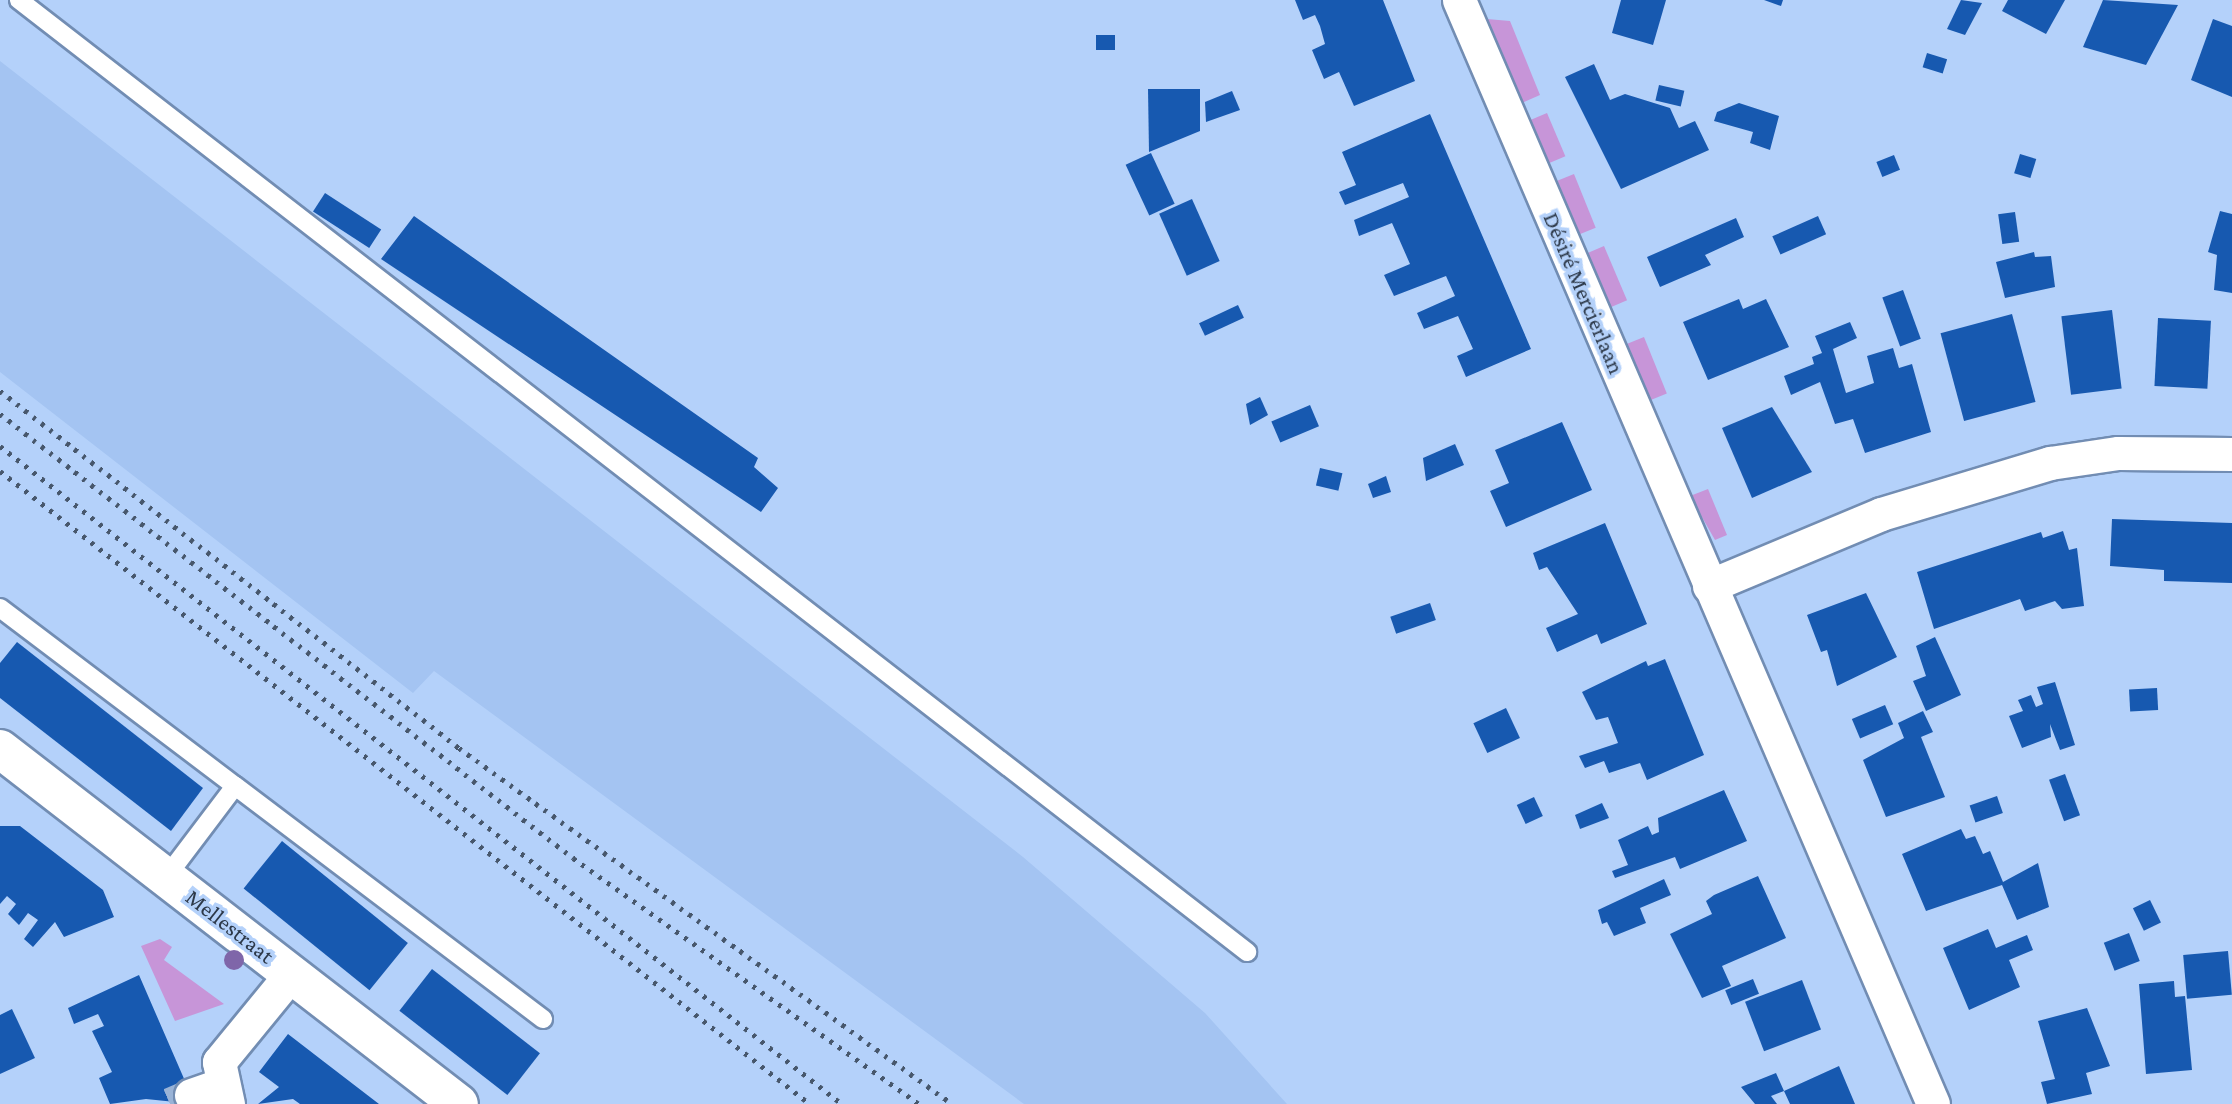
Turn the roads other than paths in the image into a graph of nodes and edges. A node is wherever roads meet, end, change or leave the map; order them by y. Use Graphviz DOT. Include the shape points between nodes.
graph roads {
  1 [pos="19,0"];
  2 [pos="1459,0"];
  3 [pos="2232,454"];
  4 [pos="1709,586"];
  5 [pos="0,608"];
  6 [pos="0,749"];
  7 [pos="235,786"];
  8 [pos="167,876"];
  9 [pos="1247,952"];
  10 [pos="291,974"];
  11 [pos="543,1019"];
  12 [pos="213,1094"];
  13 [pos="459,1104"];
  14 [pos="1933,1104"];
  1 -- 9 [label="lane"];
  2 -- 4 [label="street, Désiré Mercierlaan"];
  3 -- 4 [label="street" via="2118,453 2050,463 1881,513"];
  4 -- 14 [label="street, Désiré Mercierlaan"];
  5 -- 7 [label="lane"];
  6 -- 8 [label="street, Mellestraat"];
  7 -- 8 [label="lane"];
  7 -- 11 [label="lane"];
  8 -- 10 [label="street, Mellestraat"];
  10 -- 12 [label="street" via="219,1062"];
  10 -- 13 [label="street, Mellestraat"];
}
